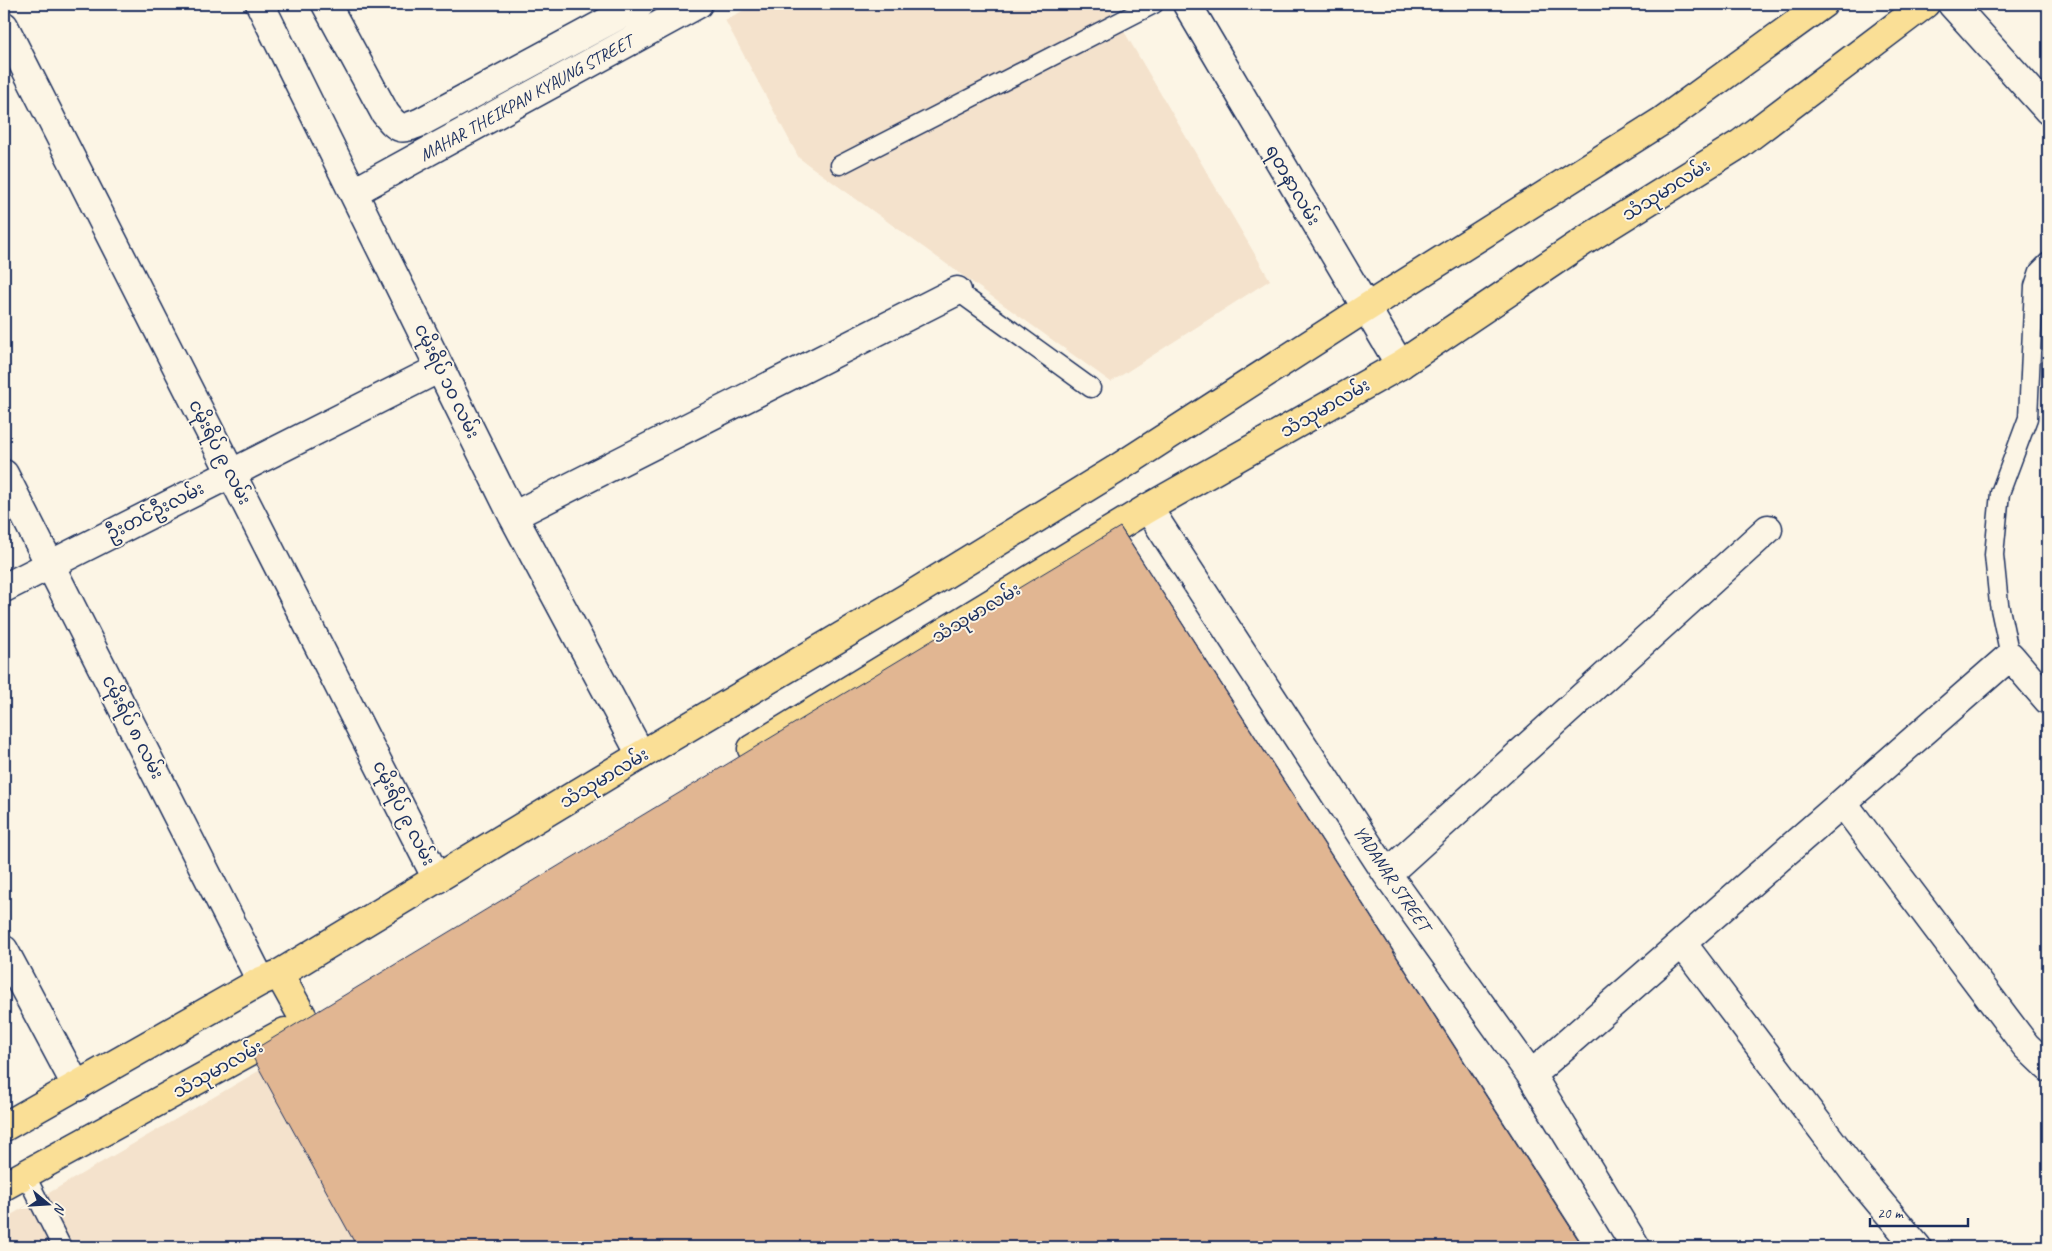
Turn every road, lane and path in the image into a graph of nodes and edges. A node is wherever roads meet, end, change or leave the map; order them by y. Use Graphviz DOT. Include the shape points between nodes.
graph roads {
  1 [pos="260,4"];
  2 [pos="326,4"];
  3 [pos="640,4"];
  4 [pos="698,4"];
  5 [pos="1154,4"];
  6 [pos="1187,4"];
  7 [pos="1823,4"];
  8 [pos="1925,4"];
  9 [pos="1952,4"];
  10 [pos="4,26"];
  11 [pos="2048,110"];
  12 [pos="840,165"];
  13 [pos="354,192"];
  14 [pos="2048,262"];
  15 [pos="957,291"];
  16 [pos="1366,308"];
  17 [pos="1400,365"];
  18 [pos="440,368"];
  19 [pos="1090,388"];
  20 [pos="231,473"];
  21 [pos="4,474"];
  22 [pos="1148,508"];
  23 [pos="514,516"];
  24 [pos="1768,529"];
  25 [pos="50,564"];
  26 [pos="4,588"];
  27 [pos="942,634"];
  28 [pos="2010,656"];
  29 [pos="956,659"];
  30 [pos="2048,700"];
  31 [pos="641,755"];
  32 [pos="731,762"];
  33 [pos="1842,803"];
  34 [pos="1388,874"];
  35 [pos="437,879"];
  36 [pos="1682,943"];
  37 [pos="4,950"];
  38 [pos="270,978"];
  39 [pos="2048,1066"];
  40 [pos="1531,1075"];
  41 [pos="77,1087"];
  42 [pos="4,1127"];
  43 [pos="14,1180"];
  44 [pos="62,1247"];
  45 [pos="1636,1247"];
  46 [pos="1918,1247"];
  1 -- 13 [label="street, ငမိုးရိပ် ၁၀ လမ်း"];
  2 -- 3 [label="street" via="385,113 395,126 405,129"];
  4 -- 13 [label="street, MAHAR THEIKPAN KYAUNG STREET"];
  5 -- 12 [label="lane"];
  6 -- 16 [label="street, ရတနာလမ်း"];
  7 -- 16 [label="main road, သံသုမာလမ်း" via="1662,121"];
  8 -- 17 [label="main road, သံသုမာလမ်း" via="1740,144 1584,241"];
  9 -- 11 [label="street"];
  10 -- 20 [label="street, ငမိုးရိပ် ၉ လမ်း"];
  13 -- 18 [label="street, ငမိုးရိပ် ၁၀ လမ်း"];
  14 -- 28 [label="lane" via="2039,271 2034,286 2028,418 2000,493 1994,555 1999,604"];
  15 -- 19 [label="lane"];
  15 -- 23 [label="street"];
  16 -- 17 [label="street, ရတနာလမ်း"];
  16 -- 31 [label="main road, သံသုမာလမ်း" via="1115,470"];
  17 -- 22 [label="main road, သံသုမာလမ်း"];
  18 -- 20 [label="street, ဦးတင်ဦးလမ်း"];
  18 -- 23 [label="street, ငမိုးရိပ် ၁၀ လမ်း"];
  20 -- 25 [label="street, ဦးတင်ဦးလမ်း"];
  20 -- 35 [label="street, ငမိုးရိပ် ၉ လမ်း"];
  21 -- 25 [label="street, ငမိုးရိပ် ၈ လမ်း"];
  22 -- 27 [label="main road, သံသုမာလမ်း"];
  22 -- 34 [label="street, YADANAR STREET"];
  23 -- 31 [label="street, ငမိုးရိပ် ၁၀ လမ်း"];
  24 -- 34 [label="street"];
  25 -- 26 [label="street, ဦးတင်ဦးလမ်း"];
  25 -- 38 [label="street, ငမိုးရိပ် ၈ လမ်း"];
  27 -- 29 [label="street"];
  27 -- 32 [label="main road, သံသုမာလမ်း"];
  28 -- 30 [label="street"];
  28 -- 33 [label="street"];
  31 -- 35 [label="main road, သံသုမာလမ်း"];
  33 -- 36 [label="street"];
  33 -- 39 [label="street" via="2026,1046"];
  34 -- 40 [label="street, YADANAR STREET"];
  35 -- 38 [label="main road, သံသုမာလမ်း"];
  36 -- 40 [label="street"];
  36 -- 46 [label="street" via="1856,1174"];
  37 -- 41 [label="street"];
  38 -- 41 [label="main road, သံသုမာလမ်း"];
  38 -- 43 [label="main road, သံသုမာလမ်း" via="316,1014"];
  40 -- 45 [label="street, YADANAR STREET"];
  41 -- 42 [label="main road, သံသုမာလမ်း"];
  43 -- 44 [label="lane"];
}
